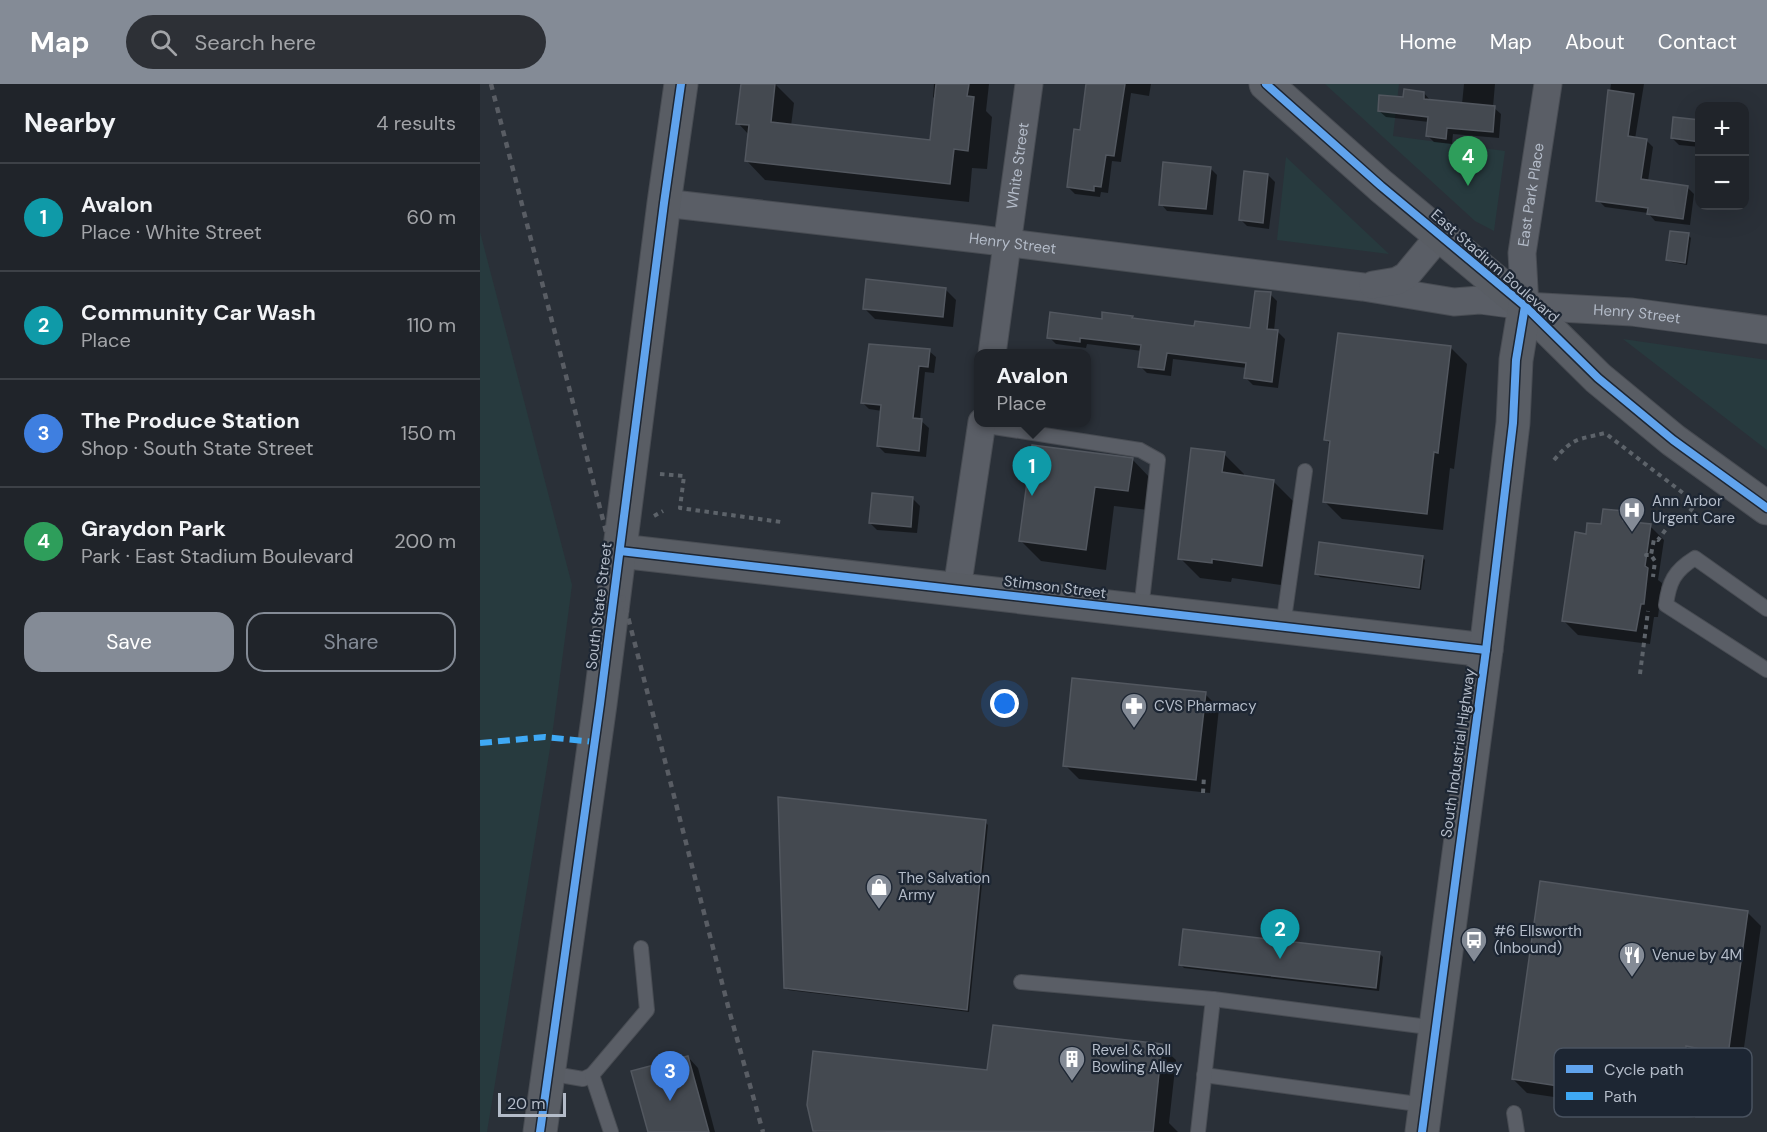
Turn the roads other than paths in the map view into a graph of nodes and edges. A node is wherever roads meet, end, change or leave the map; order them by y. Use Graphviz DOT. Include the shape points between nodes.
graph roads {
  1 [pos="681,84"];
  2 [pos="1029,84"];
  3 [pos="1266,84"];
  4 [pos="1548,84"];
  5 [pos="664,203"];
  6 [pos="1440,235"];
  7 [pos="1008,242"];
  8 [pos="1363,286"];
  9 [pos="1525,306"];
  10 [pos="1767,330"];
  11 [pos="993,349"];
  12 [pos="982,427"];
  13 [pos="1000,427"];
  14 [pos="1305,471"];
  15 [pos="1767,508"];
  16 [pos="620,550"];
  17 [pos="957,589"];
  18 [pos="1767,609"];
  19 [pos="1141,610"];
  20 [pos="1283,626"];
  21 [pos="1486,650"];
  22 [pos="1767,670"];
  23 [pos="641,948"];
  24 [pos="1021,982"];
  25 [pos="1213,999"];
  26 [pos="1436,1028"];
  27 [pos="548,1073"];
  28 [pos="592,1075"];
  29 [pos="1204,1075"];
  30 [pos="1514,1113"];
  31 [pos="1424,1119"];
  32 [pos="608,1128"];
  33 [pos="540,1132"];
  34 [pos="1198,1132"];
  35 [pos="1517,1132"];
  1 -- 5 [label="main road, South State Street"];
  2 -- 7 [label="street, White Street"];
  3 -- 6 [label="main road, East Stadium Boulevard"];
  4 -- 9 [label="street, East Park Place" via="1522,253"];
  5 -- 7 [label="street, Henry Street"];
  5 -- 16 [label="main road, South State Street"];
  6 -- 8 [label="street, Henry Street" via="1406,276"];
  6 -- 9 [label="main road, East Stadium Boulevard"];
  7 -- 8 [label="street, Henry Street"];
  7 -- 11 [label="street, White Street"];
  8 -- 9 [label="street, Henry Street" via="1454,302 1480,300"];
  9 -- 10 [label="street, Henry Street" via="1632,312"];
  9 -- 15 [label="main road, East Stadium Boulevard" via="1607,385"];
  9 -- 21 [label="main road, South Industrial Highway"];
  12 -- 17 [label="street"];
  13 -- 19 [label="lane" via="1140,450 1158,460"];
  14 -- 20 [label="lane"];
  16 -- 17 [label="main road, Stimson Street"];
  16 -- 27 [label="main road, South State Street"];
  17 -- 19 [label="main road, Stimson Street"];
  18 -- 22 [label="lane" via="1695,558 1684,564 1669,583 1666,605"];
  19 -- 20 [label="main road, Stimson Street"];
  20 -- 21 [label="main road, Stimson Street"];
  21 -- 26 [label="main road, South Industrial Highway"];
  23 -- 28 [label="lane" via="647,1010"];
  24 -- 25 [label="lane"];
  25 -- 26 [label="lane"];
  25 -- 29 [label="lane"];
  26 -- 31 [label="main road, South Industrial Highway"];
  27 -- 28 [label="lane" via="584,1079"];
  27 -- 33 [label="main road, South State Street"];
  28 -- 32 [label="lane"];
  29 -- 31 [label="lane"];
  29 -- 34 [label="lane"];
  30 -- 35 [label="lane"];
}
